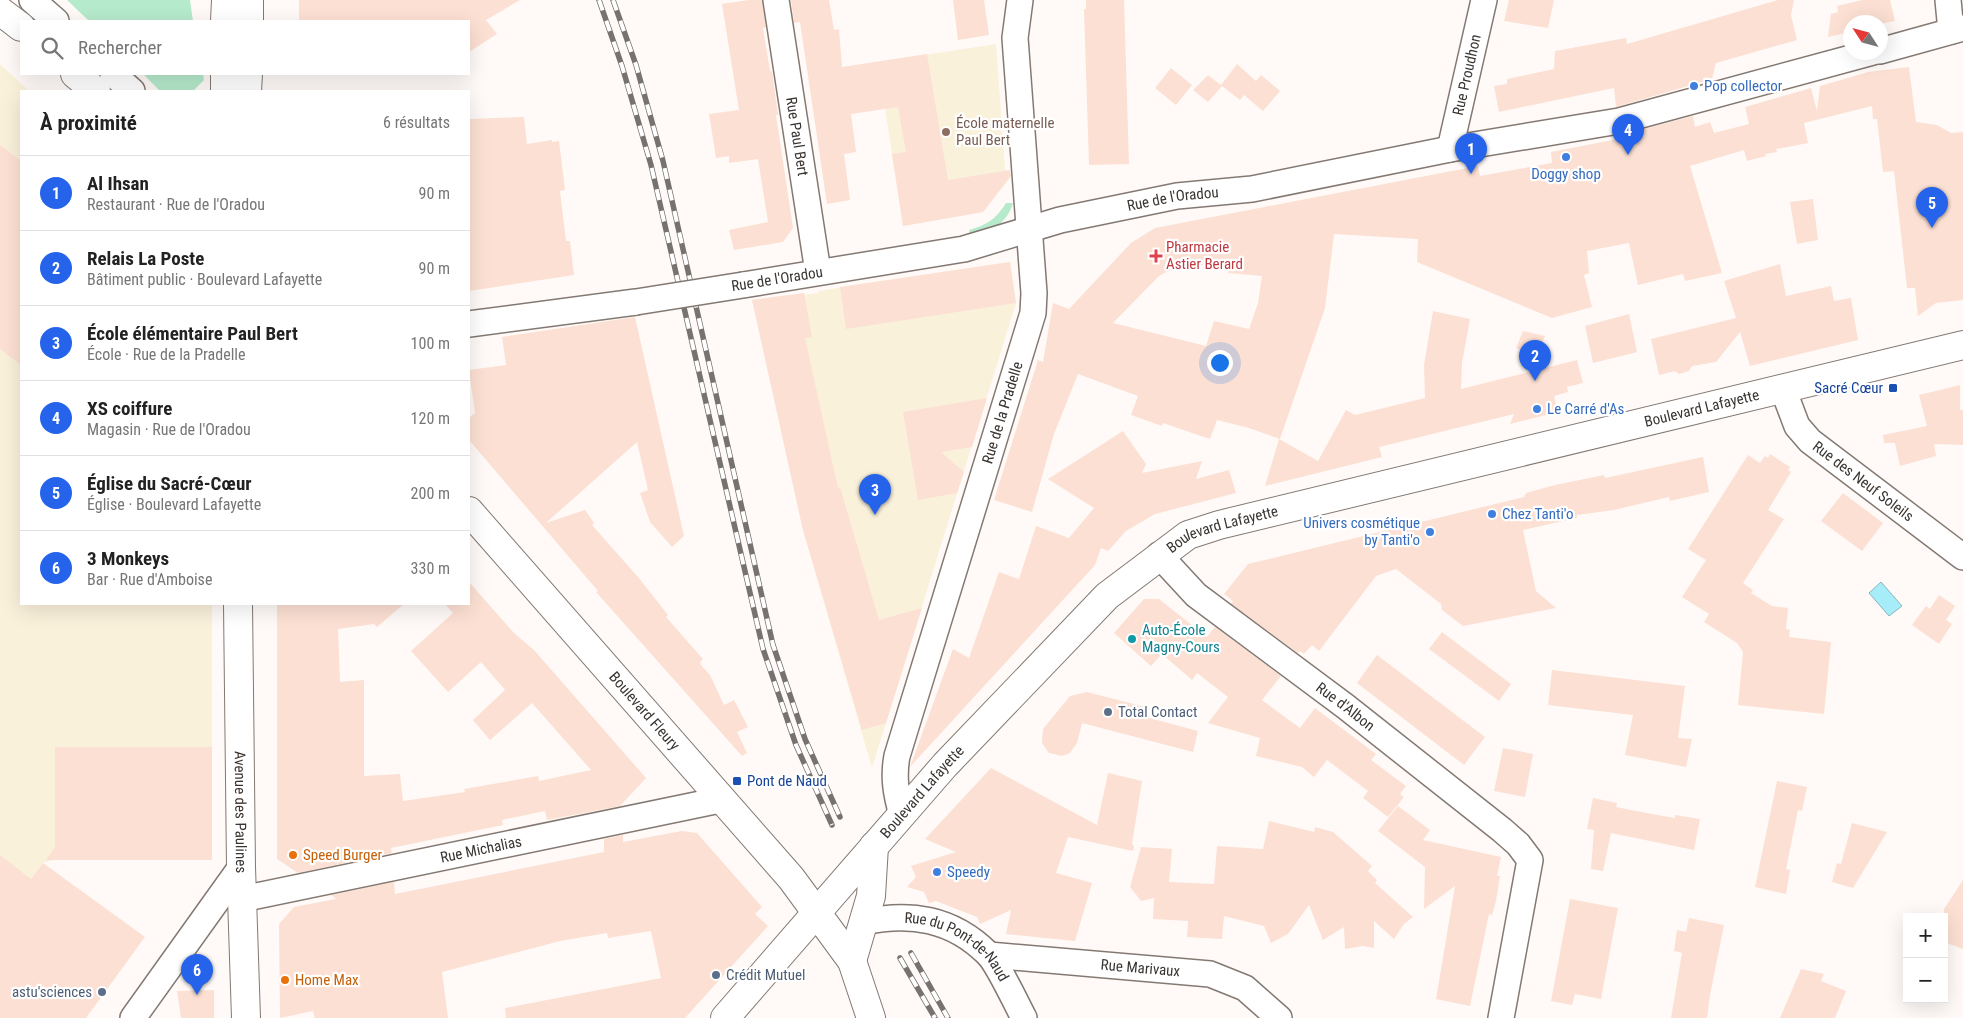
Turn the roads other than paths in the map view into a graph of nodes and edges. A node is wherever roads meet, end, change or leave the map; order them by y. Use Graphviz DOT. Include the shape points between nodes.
graph roads {
  1 [pos="32,0"];
  2 [pos="226,0"];
  3 [pos="249,0"];
  4 [pos="776,0"];
  5 [pos="1020,0"];
  6 [pos="1484,0"];
  7 [pos="1948,0"];
  8 [pos="0,11"];
  9 [pos="55,20"];
  10 [pos="225,20"];
  11 [pos="249,20"];
  12 [pos="20,26"];
  13 [pos="1957,30"];
  14 [pos="1888,48"];
  15 [pos="1844,60"];
  16 [pos="77,75"];
  17 [pos="114,75"];
  18 [pos="225,75"];
  19 [pos="248,75"];
  20 [pos="95,90"];
  21 [pos="131,90"];
  22 [pos="225,90"];
  23 [pos="247,90"];
  24 [pos="1450,149"];
  25 [pos="1029,230"];
  26 [pos="818,272"];
  27 [pos="470,324"];
  28 [pos="1963,345"];
  29 [pos="1784,389"];
  30 [pos="470,512"];
  31 [pos="1159,555"];
  32 [pos="1963,557"];
  33 [pos="238,605"];
  34 [pos="720,800"];
  35 [pos="902,815"];
  36 [pos="874,846"];
  37 [pos="241,867"];
  38 [pos="242,899"];
  39 [pos="817,914"];
  40 [pos="863,922"];
  41 [pos="989,955"];
  42 [pos="852,961"];
  43 [pos="133,1018"];
  44 [pos="246,1018"];
  45 [pos="725,1018"];
  46 [pos="872,1018"];
  47 [pos="1024,1018"];
  48 [pos="1279,1018"];
  49 [pos="1501,1018"];
  1 -- 9 [label="street"];
  2 -- 10 [label="main road"];
  3 -- 11 [label="main road"];
  4 -- 26 [label="street, Rue Paul Bert"];
  5 -- 25 [label="street, Rue de la Pradelle" via="1015,38"];
  6 -- 24 [label="street, Rue Proudhon"];
  7 -- 13 [label="street"];
  8 -- 12 [label="main road"];
  13 -- 14 [label="street"];
  15 -- 24 [label="street, Rue de l'Oradou" via="1619,121"];
  16 -- 20 [label="main road"];
  17 -- 21 [label="street"];
  18 -- 22 [label="main road"];
  19 -- 23 [label="main road"];
  24 -- 25 [label="street, Rue de l'Oradou" via="1252,190 1177,196 1060,220"];
  25 -- 26 [label="street, Rue de l'Oradou" via="964,249"];
  25 -- 35 [label="street, Rue de la Pradelle" via="1033,313 897,756 895,793"];
  26 -- 27 [label="street, Rue de l'Oradou, bridge" via="636,302"];
  28 -- 29 [label="main road, Boulevard Lafayette"];
  29 -- 31 [label="main road, Boulevard Lafayette" via="1219,525 1188,535"];
  29 -- 32 [label="street, Rue des Neuf Soleils" via="1797,426 1810,441"];
  30 -- 34 [label="main road, Boulevard Fleury"];
  31 -- 35 [label="main road, Boulevard Lafayette" via="1107,596 945,765"];
  31 -- 49 [label="street, Rue d'Albon" via="1196,595 1502,830 1530,860"];
  33 -- 37 [label="main road, Avenue des Paulines"];
  34 -- 38 [label="street, Rue Michalias"];
  34 -- 39 [label="main road, Boulevard Fleury" via="791,878"];
  35 -- 36 [label="main road, Boulevard Lafayette"];
  36 -- 39 [label="main road, Boulevard Lafayette"];
  36 -- 40 [label="main road" via="872,896"];
  37 -- 38 [label="main road, Avenue des Paulines"];
  37 -- 43 [label="street"];
  38 -- 44 [label="main road, Avenue des Paulines"];
  39 -- 42 [label="main road, Boulevard Fleury"];
  39 -- 45 [label="main road, Boulevard Lafayette"];
  40 -- 41 [label="street, Rue du Pont-de-Naud" via="889,916 912,916 936,922 959,932"];
  40 -- 42 [label="main road"];
  41 -- 47 [label="street, Rue du Pont-de-Naud"];
  41 -- 48 [label="street, Rue Marivaux" via="1210,974 1246,988"];
  42 -- 46 [label="main road, Boulevard Fleury"];
}
